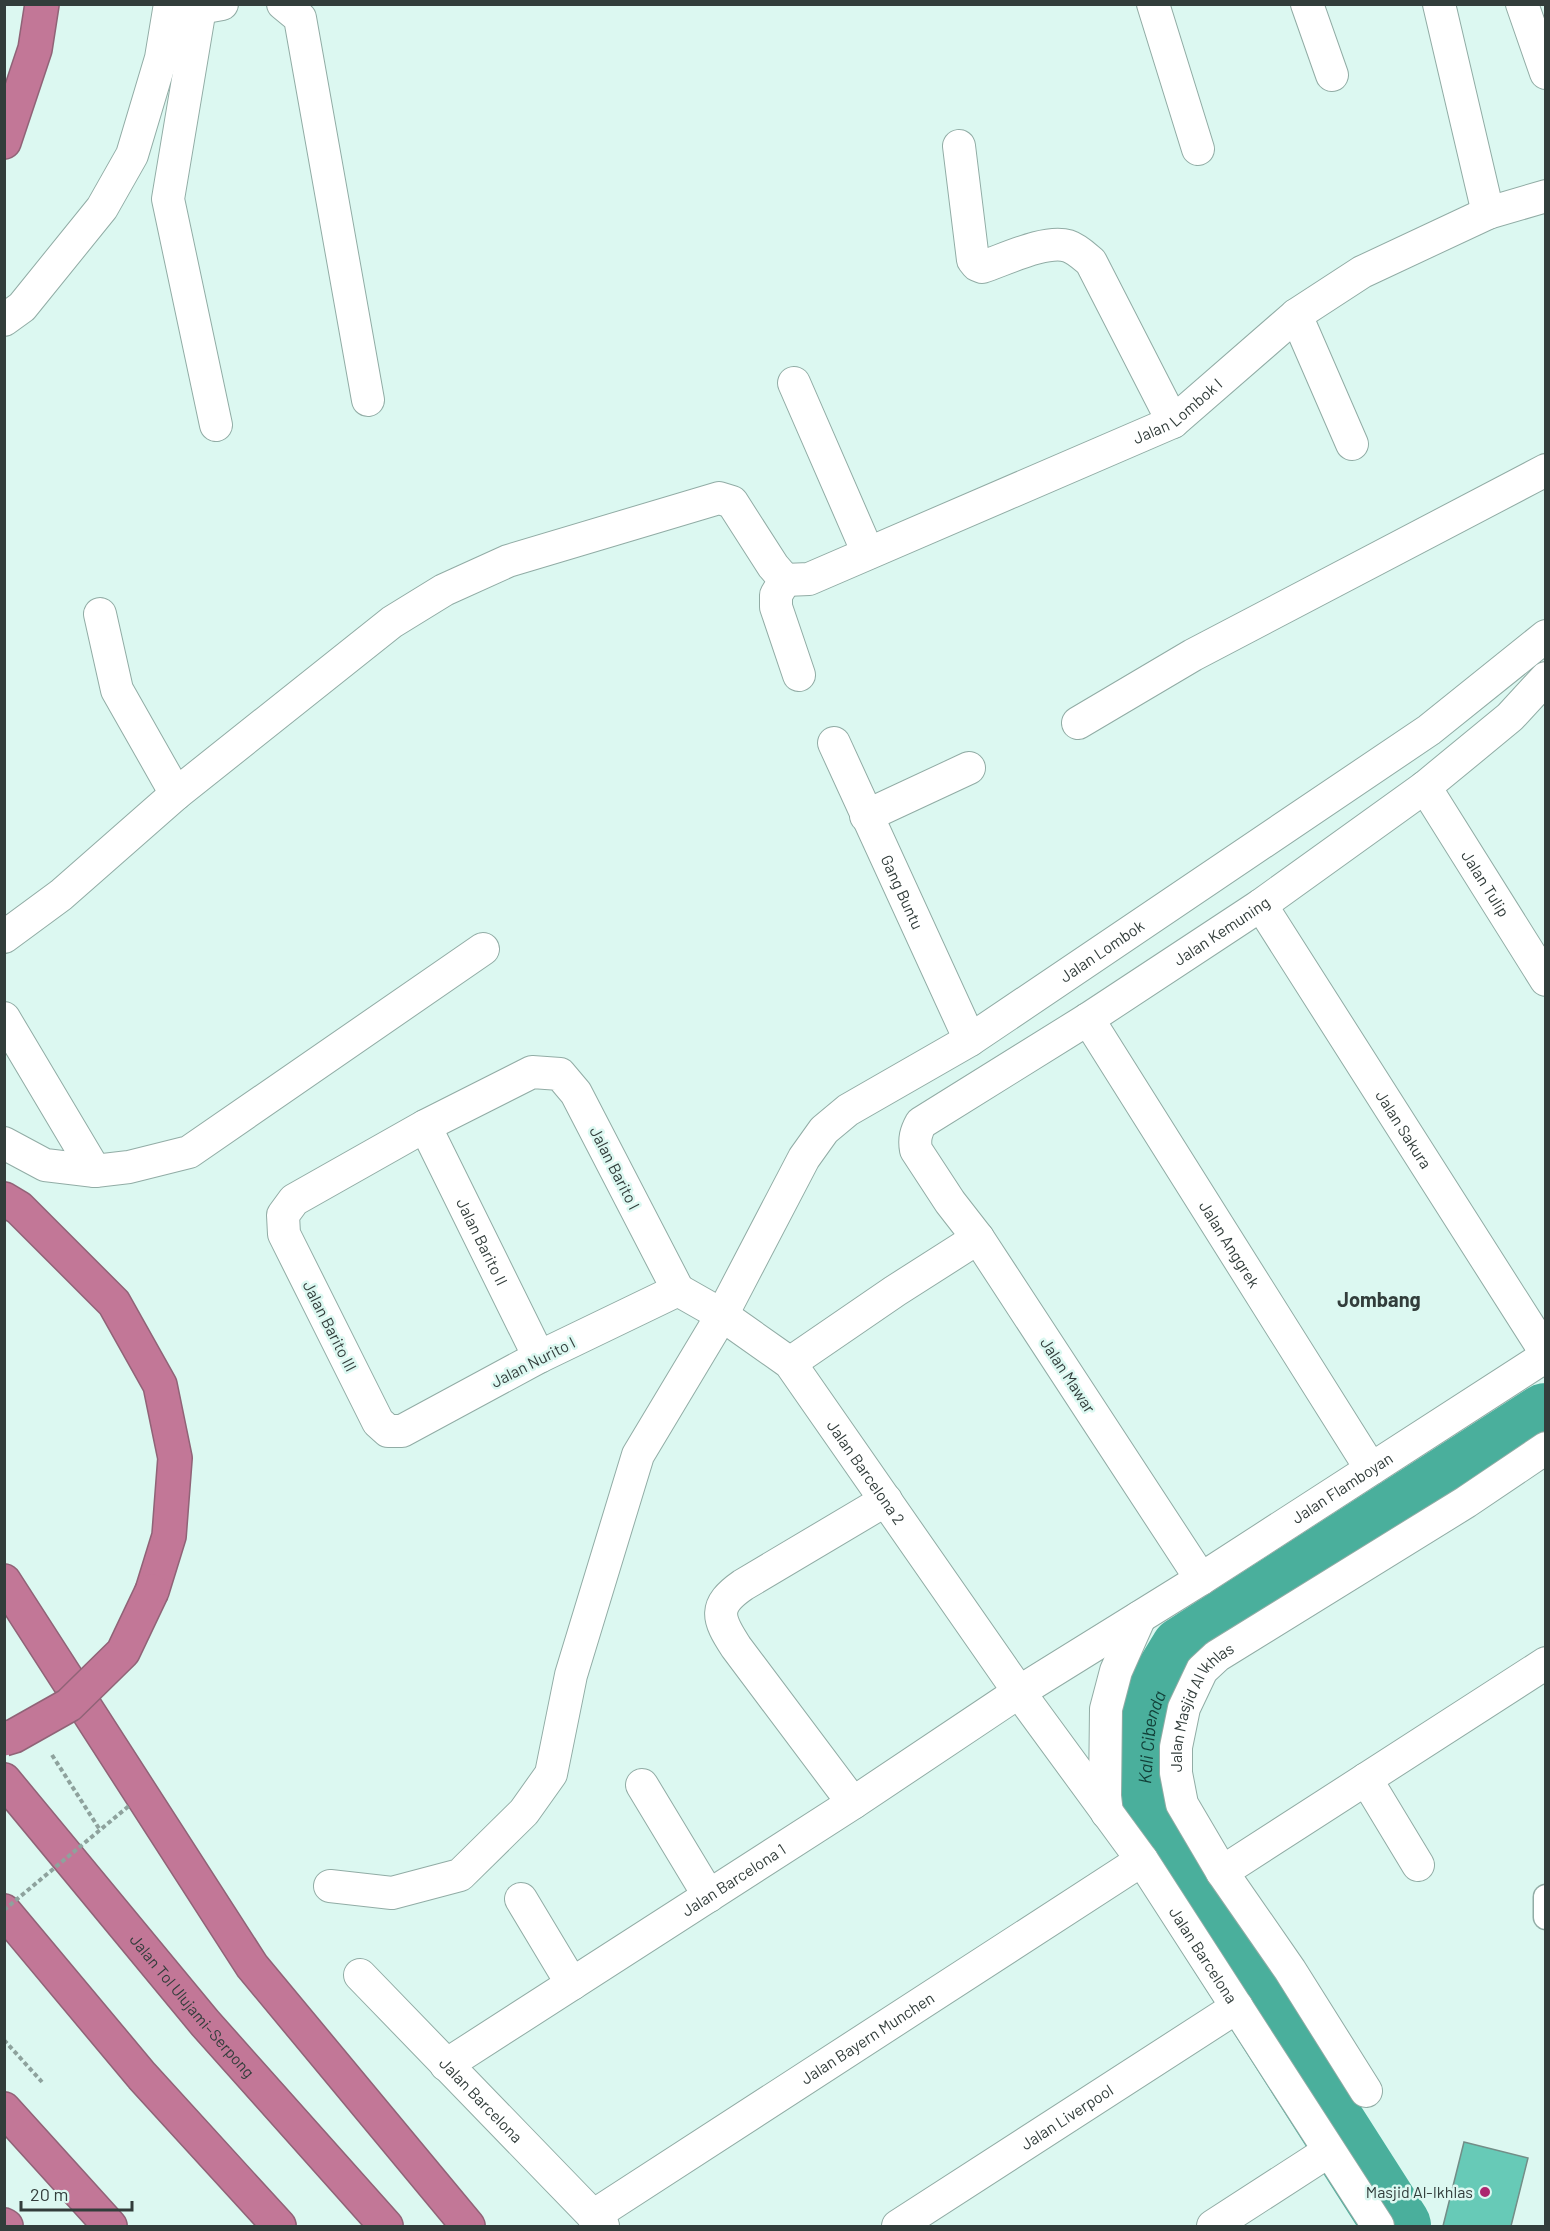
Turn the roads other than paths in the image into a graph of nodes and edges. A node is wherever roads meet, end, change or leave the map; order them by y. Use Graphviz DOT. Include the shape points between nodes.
graph roads {
  1 [pos="42,4"];
  2 [pos="171,4"];
  3 [pos="222,4"];
  4 [pos="283,4"];
  5 [pos="1153,4"];
  6 [pos="1307,4"];
  7 [pos="1439,4"];
  8 [pos="1522,4"];
  9 [pos="1545,73"];
  10 [pos="1332,75"];
  11 [pos="4,142"];
  12 [pos="959,146"];
  13 [pos="1198,149"];
  14 [pos="1545,195"];
  15 [pos="1488,213"];
  16 [pos="1296,315"];
  17 [pos="4,320"];
  18 [pos="794,383"];
  19 [pos="368,400"];
  20 [pos="1173,422"];
  21 [pos="216,425"];
  22 [pos="1352,444"];
  23 [pos="1545,470"];
  24 [pos="868,553"];
  25 [pos="785,580"];
  26 [pos="100,614"];
  27 [pos="1545,636"];
  28 [pos="799,675"];
  29 [pos="1545,678"];
  30 [pos="1078,723"];
  31 [pos="834,743"];
  32 [pos="969,768"];
  33 [pos="1425,787"];
  34 [pos="176,794"];
  35 [pos="866,816"];
  36 [pos="1261,905"];
  37 [pos="4,937"];
  38 [pos="483,949"];
  39 [pos="1545,980"];
  40 [pos="4,1018"];
  41 [pos="1088,1019"];
  42 [pos="970,1040"];
  43 [pos="425,1126"];
  44 [pos="4,1143"];
  45 [pos="95,1171"];
  46 [pos="932,1173"];
  47 [pos="4,1199"];
  48 [pos="978,1238"];
  49 [pos="678,1290"];
  50 [pos="722,1315"];
  51 [pos="1545,1355"];
  52 [pos="539,1357"];
  53 [pos="790,1363"];
  54 [pos="388,1431"];
  55 [pos="1545,1448"];
  56 [pos="1371,1469"];
  57 [pos="886,1500"];
  58 [pos="1201,1579"];
  59 [pos="4,1581"];
  60 [pos="1140,1617"];
  61 [pos="1545,1663"];
  62 [pos="1019,1692"];
  63 [pos="4,1739"];
  64 [pos="1366,1779"];
  65 [pos="4,1780"];
  66 [pos="642,1785"];
  67 [pos="853,1803"];
  68 [pos="1107,1813"];
  69 [pos="1142,1860"];
  70 [pos="1418,1865"];
  71 [pos="1222,1872"];
  72 [pos="330,1886"];
  73 [pos="709,1896"];
  74 [pos="1545,1898"];
  75 [pos="521,1899"];
  76 [pos="4,1911"];
  77 [pos="1545,1917"];
  78 [pos="360,1975"];
  79 [pos="572,1984"];
  80 [pos="1237,2007"];
  81 [pos="446,2065"];
  82 [pos="1366,2091"];
  83 [pos="4,2109"];
  84 [pos="1329,2151"];
  85 [pos="598,2221"];
  86 [pos="110,2226"];
  87 [pos="279,2226"];
  88 [pos="386,2226"];
  89 [pos="468,2226"];
  90 [pos="898,2226"];
  91 [pos="1213,2226"];
  92 [pos="1378,2226"];
  1 -- 11 [label="highway" via="35,49"];
  2 -- 17 [label="street" via="161,58 132,155 102,208 22,307"];
  3 -- 21 [label="street" via="200,8 168,199"];
  4 -- 19 [label="street" via="300,18"];
  5 -- 13 [label="street"];
  6 -- 10 [label="street"];
  7 -- 15 [label="street"];
  8 -- 9 [label="street"];
  12 -- 20 [label="street" via="973,260 982,267 1053,244 1079,252 1091,262"];
  14 -- 15 [label="street, Jalan Lombok I"];
  15 -- 16 [label="street, Jalan Lombok I" via="1362,272"];
  16 -- 20 [label="street, Jalan Lombok I"];
  16 -- 22 [label="street"];
  18 -- 24 [label="street"];
  20 -- 24 [label="street, Jalan Lombok I"];
  23 -- 30 [label="street" via="1192,655"];
  24 -- 25 [label="street, Jalan Lombok I" via="809,579"];
  25 -- 28 [label="street" via="776,595 776,607"];
  25 -- 34 [label="street" via="732,502 719,498 508,561 444,590 392,622"];
  26 -- 34 [label="street" via="117,690"];
  27 -- 42 [label="street, Jalan Lombok" via="1429,730"];
  29 -- 33 [label="street, Jalan Kemuning" via="1509,717"];
  31 -- 35 [label="street, Gang Buntu"];
  32 -- 35 [label="street"];
  33 -- 36 [label="street, Jalan Kemuning"];
  33 -- 39 [label="street, Jalan Tulip"];
  34 -- 37 [label="street" via="61,895"];
  35 -- 42 [label="street, Gang Buntu"];
  36 -- 41 [label="street, Jalan Kemuning"];
  36 -- 51 [label="street, Jalan Sakura"];
  38 -- 45 [label="street" via="189,1152"];
  40 -- 45 [label="street"];
  41 -- 46 [label="street, Jalan Kemuning" via="921,1122 914,1140 916,1150"];
  41 -- 56 [label="street, Jalan Anggrek"];
  42 -- 50 [label="street, Jalan Lombok" via="848,1110 824,1130 804,1158"];
  43 -- 49 [label="street, Jalan Barito I" via="532,1072 560,1074 576,1093"];
  43 -- 52 [label="street, Jalan Barito II"];
  43 -- 54 [label="street, Jalan Barito III" via="294,1200 283,1215 284,1234 378,1422"];
  44 -- 45 [label="street" via="45,1164"];
  46 -- 48 [label="street, Jalan Mawar"];
  47 -- 63 [label="highway, bridge" via="19,1208 114,1303 160,1384 175,1458 169,1536 152,1591 123,1652 69,1705"];
  48 -- 53 [label="street"];
  48 -- 58 [label="street, Jalan Mawar"];
  49 -- 50 [label="street, Jalan Barcelona 2"];
  49 -- 52 [label="street, Jalan Nurito I"];
  50 -- 53 [label="street, Jalan Barcelona 2"];
  50 -- 72 [label="street, Jalan Lombok" via="638,1455 571,1675 551,1774 524,1812 460,1875 392,1893"];
  51 -- 56 [label="street, Jalan Flamboyan"];
  52 -- 54 [label="street, Jalan Nurito I" via="402,1431"];
  53 -- 57 [label="street, Jalan Barcelona 2"];
  55 -- 71 [label="street, Jalan Masjid Al Ikhlas" via="1466,1502 1217,1656 1202,1670 1184,1708 1176,1747 1176,1773 1182,1804"];
  56 -- 58 [label="street, Jalan Flamboyan"];
  57 -- 62 [label="street, Jalan Barcelona 2"];
  57 -- 67 [label="street" via="728,1595 722,1610 724,1628 736,1647"];
  58 -- 60 [label="street, Jalan Flamboyan"];
  59 -- 89 [label="highway" via="252,1966"];
  60 -- 62 [label="street, Jalan Flamboyan"];
  60 -- 68 [label="street" via="1116,1671 1106,1710"];
  61 -- 64 [label="street"];
  62 -- 67 [label="street, Jalan Barcelona 1"];
  62 -- 68 [label="street, Jalan Barcelona"];
  64 -- 70 [label="street"];
  64 -- 71 [label="street"];
  65 -- 88 [label="highway, Jalan Tol Ulujami–Serpong" via="205,2023"];
  66 -- 73 [label="street"];
  67 -- 73 [label="street, Jalan Barcelona 1"];
  68 -- 69 [label="street, Jalan Barcelona"];
  69 -- 80 [label="street, Jalan Barcelona"];
  69 -- 85 [label="street, Jalan Bayern Munchen"];
  71 -- 82 [label="street, Jalan Masjid Al Ikhlas"];
  73 -- 79 [label="street, Jalan Barcelona 1"];
  74 -- 77 [label="street"];
  75 -- 79 [label="street"];
  76 -- 87 [label="highway" via="142,2076"];
  78 -- 81 [label="street, Jalan Barcelona"];
  79 -- 81 [label="street, Jalan Barcelona 1"];
  80 -- 84 [label="street, Jalan Barcelona"];
  80 -- 90 [label="street, Jalan Liverpool"];
  81 -- 85 [label="street, Jalan Barcelona"];
  83 -- 86 [label="highway"];
  84 -- 91 [label="street"];
  84 -- 92 [label="street, Jalan Barcelona"];
}
